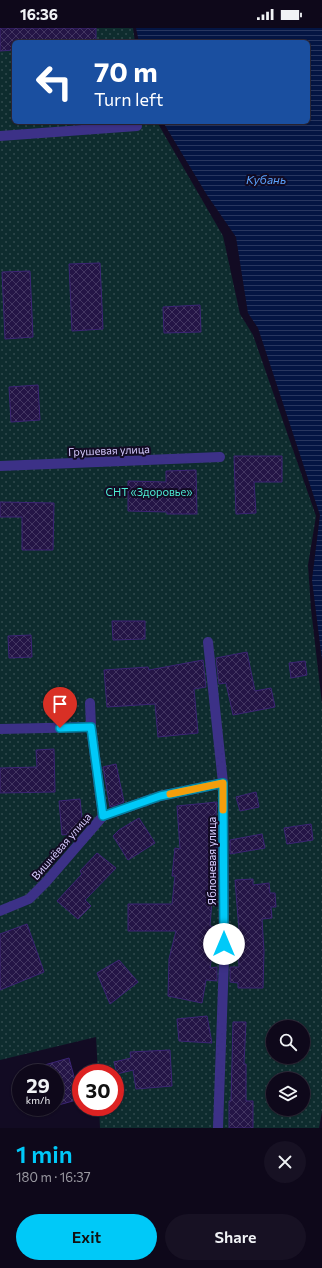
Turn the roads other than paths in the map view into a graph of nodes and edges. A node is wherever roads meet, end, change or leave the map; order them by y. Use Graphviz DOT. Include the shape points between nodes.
graph roads {
  1 [pos="137,126"];
  2 [pos="0,136"];
  3 [pos="220,457"];
  4 [pos="0,466"];
  5 [pos="208,642"];
  6 [pos="90,703"];
  7 [pos="91,727"];
  8 [pos="0,729"];
  9 [pos="223,783"];
  10 [pos="103,816"];
  11 [pos="0,911"];
  12 [pos="218,1128"];
  1 -- 2 [label="street"];
  3 -- 4 [label="street, Грушевая улица"];
  5 -- 9 [label="street, Яблоневая улица"];
  6 -- 7 [label="street, Вишнёвая улица"];
  7 -- 8 [label="street"];
  7 -- 10 [label="street, Вишнёвая улица"];
  9 -- 10 [label="street" via="160,796"];
  9 -- 12 [label="street, Яблоневая улица" via="224,959"];
  10 -- 11 [label="street, Вишнёвая улица" via="29,899"];
}
